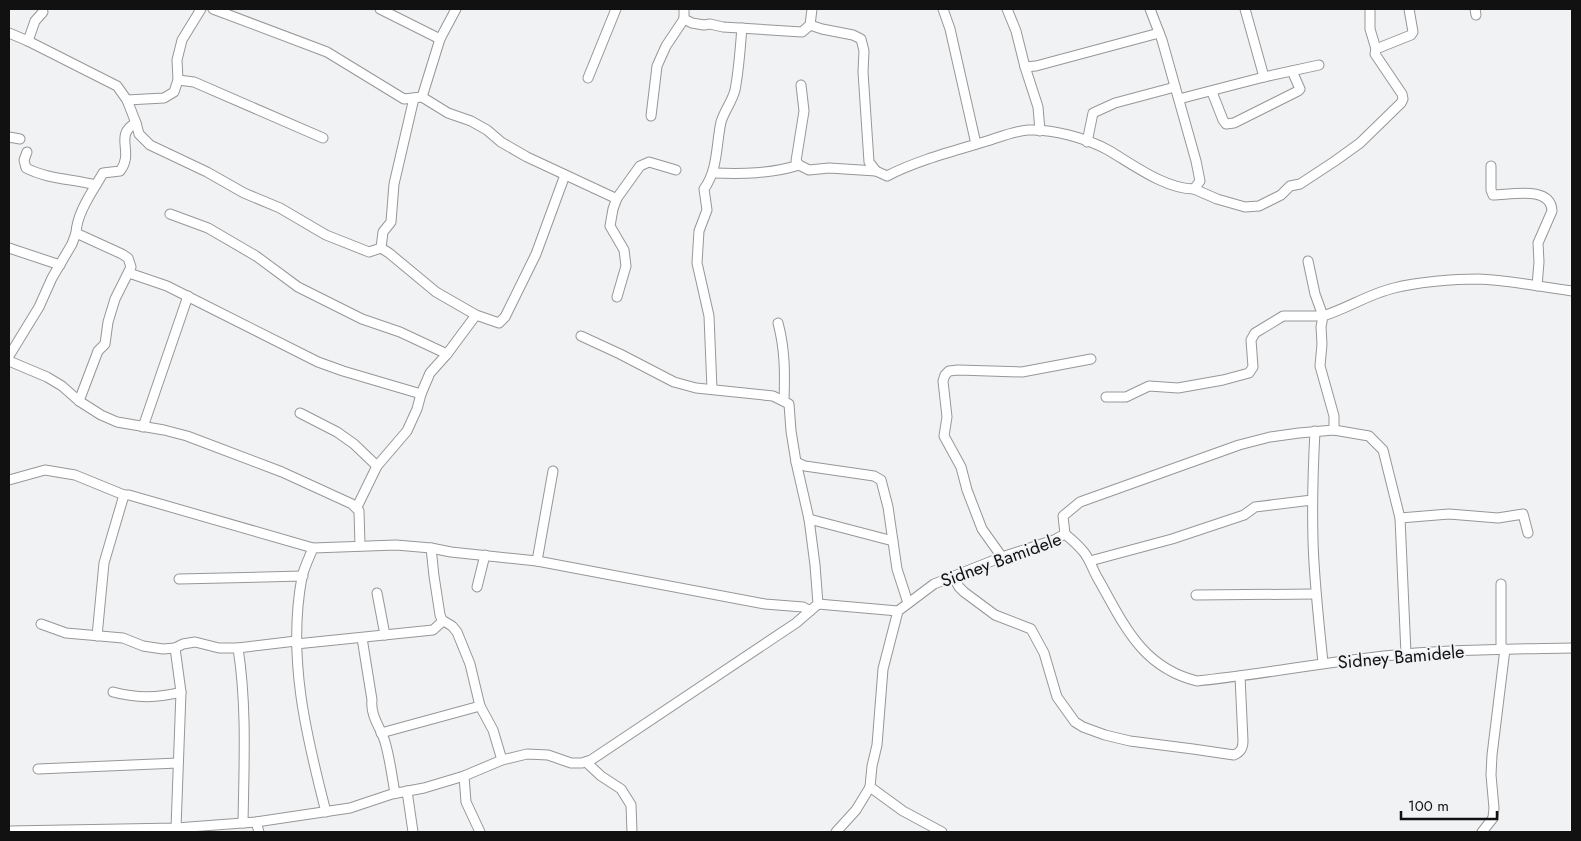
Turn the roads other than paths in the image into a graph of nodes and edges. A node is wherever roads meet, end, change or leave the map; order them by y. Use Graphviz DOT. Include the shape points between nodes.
graph roads {
  1 [pos="201,9"];
  2 [pos="213,9"];
  3 [pos="380,9"];
  4 [pos="456,9"];
  5 [pos="616,9"];
  6 [pos="684,9"];
  7 [pos="812,9"];
  8 [pos="943,9"];
  9 [pos="1007,9"];
  10 [pos="1152,9"];
  11 [pos="1245,9"];
  12 [pos="1370,9"];
  13 [pos="1409,9"];
  14 [pos="43,12"];
  15 [pos="684,19"];
  16 [pos="810,25"];
  17 [pos="742,28"];
  18 [pos="9,33"];
  19 [pos="1159,33"];
  20 [pos="440,39"];
  21 [pos="28,41"];
  22 [pos="1376,48"];
  23 [pos="1319,65"];
  24 [pos="1025,66"];
  25 [pos="1292,71"];
  26 [pos="1264,77"];
  27 [pos="588,78"];
  28 [pos="178,80"];
  29 [pos="801,85"];
  30 [pos="1175,87"];
  31 [pos="1212,92"];
  32 [pos="418,98"];
  33 [pos="1179,99"];
  34 [pos="127,100"];
  35 [pos="651,116"];
  36 [pos="136,123"];
  37 [pos="1040,130"];
  38 [pos="9,137"];
  39 [pos="323,138"];
  40 [pos="20,139"];
  41 [pos="1087,142"];
  42 [pos="976,144"];
  43 [pos="27,152"];
  44 [pos="799,166"];
  45 [pos="1491,166"];
  46 [pos="676,170"];
  47 [pos="876,171"];
  48 [pos="713,173"];
  49 [pos="565,175"];
  50 [pos="96,185"];
  51 [pos="1198,189"];
  52 [pos="618,198"];
  53 [pos="170,214"];
  54 [pos="76,233"];
  55 [pos="9,248"];
  56 [pos="381,248"];
  57 [pos="1308,261"];
  58 [pos="60,265"];
  59 [pos="129,273"];
  60 [pos="1537,286"];
  61 [pos="1572,291"];
  62 [pos="188,296"];
  63 [pos="617,297"];
  64 [pos="476,315"];
  65 [pos="1323,316"];
  66 [pos="778,323"];
  67 [pos="581,336"];
  68 [pos="447,354"];
  69 [pos="9,356"];
  70 [pos="1091,359"];
  71 [pos="9,361"];
  72 [pos="712,389"];
  73 [pos="421,394"];
  74 [pos="1106,397"];
  75 [pos="784,400"];
  76 [pos="79,401"];
  77 [pos="300,413"];
  78 [pos="143,427"];
  79 [pos="1334,430"];
  80 [pos="1315,431"];
  81 [pos="378,466"];
  82 [pos="800,467"];
  83 [pos="553,471"];
  84 [pos="9,480"];
  85 [pos="124,495"];
  86 [pos="1312,500"];
  87 [pos="357,507"];
  88 [pos="1400,518"];
  89 [pos="809,519"];
  90 [pos="1528,533"];
  91 [pos="1066,534"];
  92 [pos="893,541"];
  93 [pos="360,546"];
  94 [pos="313,548"];
  95 [pos="431,548"];
  96 [pos="485,555"];
  97 [pos="1002,557"];
  98 [pos="537,561"];
  99 [pos="1090,561"];
  100 [pos="303,576"];
  101 [pos="953,576"];
  102 [pos="179,578"];
  103 [pos="1501,584"];
  104 [pos="477,587"];
  105 [pos="377,593"];
  106 [pos="1316,594"];
  107 [pos="1196,595"];
  108 [pos="908,603"];
  109 [pos="818,604"];
  110 [pos="810,611"];
  111 [pos="898,611"];
  112 [pos="444,621"];
  113 [pos="41,624"];
  114 [pos="384,635"];
  115 [pos="96,636"];
  116 [pos="362,638"];
  117 [pos="296,642"];
  118 [pos="175,648"];
  119 [pos="238,648"];
  120 [pos="1572,648"];
  121 [pos="1503,649"];
  122 [pos="1406,654"];
  123 [pos="1323,663"];
  124 [pos="1240,676"];
  125 [pos="113,692"];
  126 [pos="181,692"];
  127 [pos="480,706"];
  128 [pos="382,734"];
  129 [pos="502,760"];
  130 [pos="586,762"];
  131 [pos="178,763"];
  132 [pos="38,769"];
  133 [pos="464,776"];
  134 [pos="870,787"];
  135 [pos="407,791"];
  136 [pos="395,794"];
  137 [pos="326,812"];
  138 [pos="256,822"];
  139 [pos="243,823"];
  140 [pos="176,828"];
  141 [pos="9,831"];
  142 [pos="259,832"];
  143 [pos="413,832"];
  144 [pos="480,832"];
  145 [pos="632,832"];
  146 [pos="836,832"];
  147 [pos="942,832"];
  148 [pos="1482,832"];
  1 -- 28 [label="street" via="182,40 177,60"];
  2 -- 32 [label="street" via="327,52 404,99"];
  3 -- 20 [label="street"];
  4 -- 20 [label="street"];
  5 -- 27 [label="street"];
  6 -- 15 [label="street"];
  7 -- 16 [label="street"];
  8 -- 42 [label="street"];
  9 -- 24 [label="street"];
  10 -- 19 [label="street"];
  11 -- 26 [label="street"];
  12 -- 22 [label="street" via="1370,29"];
  13 -- 22 [label="street" via="1413,32"];
  14 -- 21 [label="street" via="35,21"];
  15 -- 17 [label="street" via="704,25"];
  15 -- 35 [label="street" via="657,66"];
  16 -- 17 [label="street" via="802,32"];
  16 -- 47 [label="street" via="858,36 862,40 869,162"];
  17 -- 48 [label="street" via="735,89 722,120"];
  18 -- 21 [label="street"];
  19 -- 24 [label="street" via="1036,66"];
  19 -- 30 [label="street"];
  20 -- 32 [label="street"];
  21 -- 34 [label="street" via="117,86"];
  22 -- 51 [label="street" via="1375,54 1403,99 1360,143 1300,184 1290,186 1281,195 1259,206 1246,207"];
  23 -- 25 [label="street"];
  24 -- 37 [label="street" via="1038,107"];
  25 -- 26 [label="street"];
  25 -- 31 [label="street" via="1298,91 1234,123 1226,124 1223,120"];
  26 -- 31 [label="street"];
  28 -- 34 [label="street" via="174,92 164,98"];
  28 -- 39 [label="street" via="194,82"];
  29 -- 44 [label="street" via="804,111 796,161"];
  30 -- 33 [label="street"];
  30 -- 41 [label="street" via="1115,103 1093,113"];
  31 -- 33 [label="street"];
  32 -- 49 [label="street" via="470,121 501,142"];
  32 -- 56 [label="street" via="394,184 391,222 383,232"];
  33 -- 51 [label="street" via="1199,175"];
  34 -- 36 [label="street"];
  36 -- 50 [label="street" via="125,133 124,165 120,170 103,173"];
  36 -- 56 [label="street" via="139,134 160,151 280,208 326,235 369,252"];
  37 -- 41 [label="street"];
  37 -- 42 [label="street" via="1019,131"];
  38 -- 40 [label="street"];
  41 -- 51 [label="street" via="1106,149 1160,180"];
  42 -- 47 [label="street" via="887,176"];
  43 -- 50 [label="street" via="24,160 28,169"];
  44 -- 47 [label="street" via="809,170"];
  44 -- 48 [label="street" via="780,171"];
  45 -- 60 [label="street" via="1493,195 1538,194 1552,207 1538,243"];
  46 -- 52 [label="street" via="649,162 640,166"];
  48 -- 72 [label="street" via="704,189 707,210 699,231 697,263 709,316"];
  49 -- 52 [label="street"];
  49 -- 64 [label="street" via="536,254 505,317 499,323"];
  50 -- 54 [label="street" via="80,214"];
  52 -- 63 [label="street" via="610,226 624,250 626,266"];
  53 -- 68 [label="street" via="208,228 256,256 298,287 362,319"];
  54 -- 58 [label="street"];
  54 -- 59 [label="street" via="128,258"];
  55 -- 58 [label="street"];
  56 -- 64 [label="street" via="436,292"];
  57 -- 65 [label="street"];
  58 -- 69 [label="street"];
  59 -- 62 [label="street"];
  59 -- 76 [label="street" via="115,299 105,344 98,351"];
  60 -- 61 [label="street"];
  60 -- 65 [label="street" via="1477,279 1415,284 1369,295"];
  62 -- 73 [label="street" via="318,362"];
  62 -- 78 [label="street"];
  64 -- 68 [label="street"];
  65 -- 74 [label="street" via="1283,316 1255,333 1251,340 1252,367 1249,373 1190,386 1149,386 1126,397"];
  65 -- 79 [label="street" via="1320,366 1334,416"];
  66 -- 75 [label="street" via="784,344"];
  67 -- 72 [label="street" via="669,380"];
  68 -- 73 [label="street" via="430,373"];
  70 -- 97 [label="street" via="1022,372 958,370 945,375 947,417 944,436 961,466 982,529"];
  71 -- 76 [label="street" via="47,376"];
  72 -- 75 [label="street"];
  73 -- 81 [label="street" via="418,410 407,431"];
  75 -- 82 [label="street" via="789,404 791,431"];
  76 -- 78 [label="street" via="117,422"];
  77 -- 81 [label="street" via="338,432"];
  78 -- 87 [label="street" via="187,436 282,472"];
  79 -- 80 [label="street"];
  79 -- 88 [label="street" via="1370,436 1384,450"];
  80 -- 86 [label="street"];
  80 -- 91 [label="street" via="1239,445 1090,497 1063,516"];
  81 -- 87 [label="street"];
  82 -- 89 [label="street"];
  82 -- 92 [label="street" via="877,476 884,488"];
  83 -- 98 [label="street"];
  84 -- 85 [label="street" via="45,470 75,474"];
  85 -- 94 [label="street"];
  85 -- 115 [label="street" via="104,563"];
  86 -- 99 [label="street" via="1255,508 1244,515 1172,539"];
  86 -- 106 [label="street"];
  87 -- 93 [label="street"];
  88 -- 90 [label="street" via="1449,514 1498,518 1523,514"];
  88 -- 122 [label="street"];
  89 -- 92 [label="street"];
  89 -- 109 [label="street"];
  91 -- 97 [label="street, Sidney Bamidele"];
  91 -- 99 [label="street, Sidney Bamidele"];
  92 -- 108 [label="street" via="897,569"];
  93 -- 94 [label="street"];
  93 -- 95 [label="street"];
  94 -- 100 [label="street"];
  95 -- 96 [label="street"];
  95 -- 112 [label="street" via="440,616"];
  96 -- 98 [label="street"];
  96 -- 104 [label="street"];
  97 -- 101 [label="street, Sidney Bamidele"];
  98 -- 110 [label="street" via="765,604 803,607"];
  99 -- 124 [label="street, Sidney Bamidele" via="1124,626 1150,658 1179,676 1197,681"];
  100 -- 102 [label="street"];
  100 -- 117 [label="street"];
  101 -- 108 [label="street, Sidney Bamidele" via="934,584"];
  101 -- 124 [label="street" via="959,588 995,615 1031,629 1044,653 1057,697 1070,717 1083,727 1130,741 1234,756 1243,748"];
  103 -- 121 [label="street"];
  105 -- 114 [label="street"];
  106 -- 107 [label="street"];
  106 -- 123 [label="street"];
  108 -- 111 [label="street, Sidney Bamidele"];
  109 -- 110 [label="street"];
  109 -- 111 [label="street"];
  110 -- 130 [label="street" via="736,664"];
  111 -- 134 [label="street" via="883,670 878,738"];
  112 -- 114 [label="street" via="433,630"];
  112 -- 127 [label="street" via="457,632 470,664"];
  113 -- 115 [label="street" via="66,633"];
  114 -- 116 [label="street"];
  115 -- 118 [label="street" via="123,638 149,647"];
  116 -- 117 [label="street"];
  116 -- 128 [label="street" via="372,706"];
  117 -- 119 [label="street"];
  117 -- 137 [label="street" via="301,702"];
  118 -- 119 [label="street" via="195,642 219,648"];
  118 -- 126 [label="street"];
  119 -- 139 [label="street" via="244,728"];
  120 -- 121 [label="street, Sidney Bamidele"];
  121 -- 122 [label="street, Sidney Bamidele"];
  121 -- 148 [label="street" via="1492,755 1493,818"];
  122 -- 123 [label="street, Sidney Bamidele"];
  123 -- 124 [label="street, Sidney Bamidele"];
  125 -- 126 [label="street" via="167,696"];
  126 -- 131 [label="street"];
  127 -- 128 [label="street"];
  127 -- 129 [label="street" via="493,730"];
  128 -- 136 [label="street"];
  129 -- 130 [label="street" via="534,754 571,763"];
  129 -- 133 [label="street"];
  130 -- 145 [label="street" via="621,789 631,805"];
  131 -- 132 [label="street"];
  131 -- 140 [label="street"];
  133 -- 135 [label="street"];
  133 -- 144 [label="street" via="466,802"];
  134 -- 146 [label="street" via="856,810"];
  134 -- 147 [label="street" via="903,811"];
  135 -- 136 [label="street"];
  135 -- 143 [label="street"];
  136 -- 137 [label="street"];
  137 -- 138 [label="street"];
  138 -- 139 [label="street"];
  138 -- 142 [label="street"];
  139 -- 140 [label="street"];
  140 -- 141 [label="street"];
}
